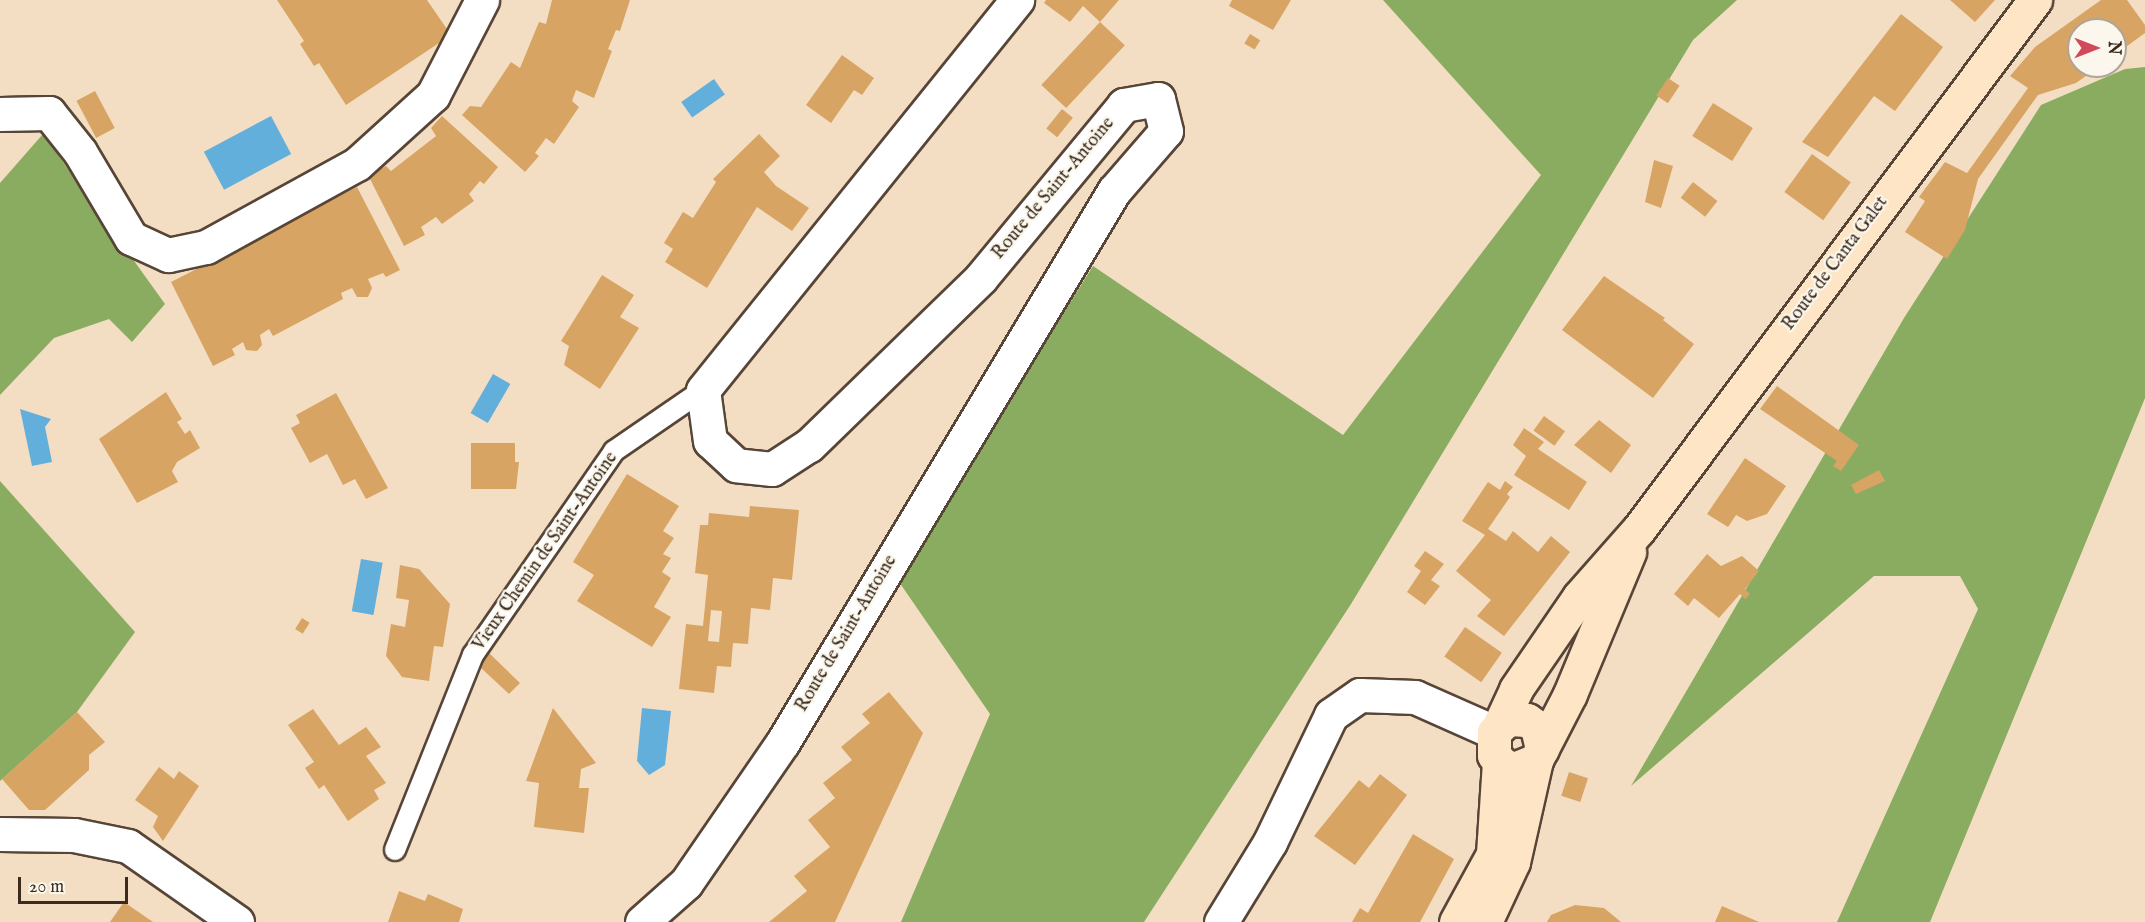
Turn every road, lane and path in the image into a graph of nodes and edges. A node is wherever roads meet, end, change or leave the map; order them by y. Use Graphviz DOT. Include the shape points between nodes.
graph roads {
  1 [pos="482,0"];
  2 [pos="1017,0"];
  3 [pos="2035,0"];
  4 [pos="0,114"];
  5 [pos="704,390"];
  6 [pos="1639,528"];
  7 [pos="1497,739"];
  8 [pos="1539,755"];
  9 [pos="0,834"];
  10 [pos="395,850"];
  11 [pos="234,921"];
  12 [pos="642,922"];
  13 [pos="1221,922"];
  14 [pos="1456,922"];
  15 [pos="1485,922"];
  1 -- 4 [label="street" via="433,95 357,164 206,248 168,255 131,238 80,152 49,113"];
  2 -- 5 [label="street"];
  3 -- 6 [label="main road, Route de Canta Galet"];
  5 -- 10 [label="lane, Vieux Chemin de Saint-Antoine" via="614,451 473,655"];
  5 -- 12 [label="street, Route de Saint-Antoine" via="710,441 736,465 772,469 809,445 981,278 1124,105 1158,99 1166,130 1114,191 783,742 686,883"];
  6 -- 7 [label="main road, Route de Canta Galet" via="1579,597 1516,689"];
  6 -- 8 [label="main road, Route de Canta Galet" via="1570,694"];
  7 -- 8 [label="main road" via="1514,769"];
  7 -- 8 [label="main road" via="1508,719 1527,720 1537,727"];
  7 -- 13 [label="street" via="1415,696 1360,695 1331,715 1270,842"];
  7 -- 14 [label="main road" via="1493,854"];
  8 -- 15 [label="main road, Route de Canta Galet" via="1513,862"];
  9 -- 11 [label="street" via="74,835 128,846"];
}
